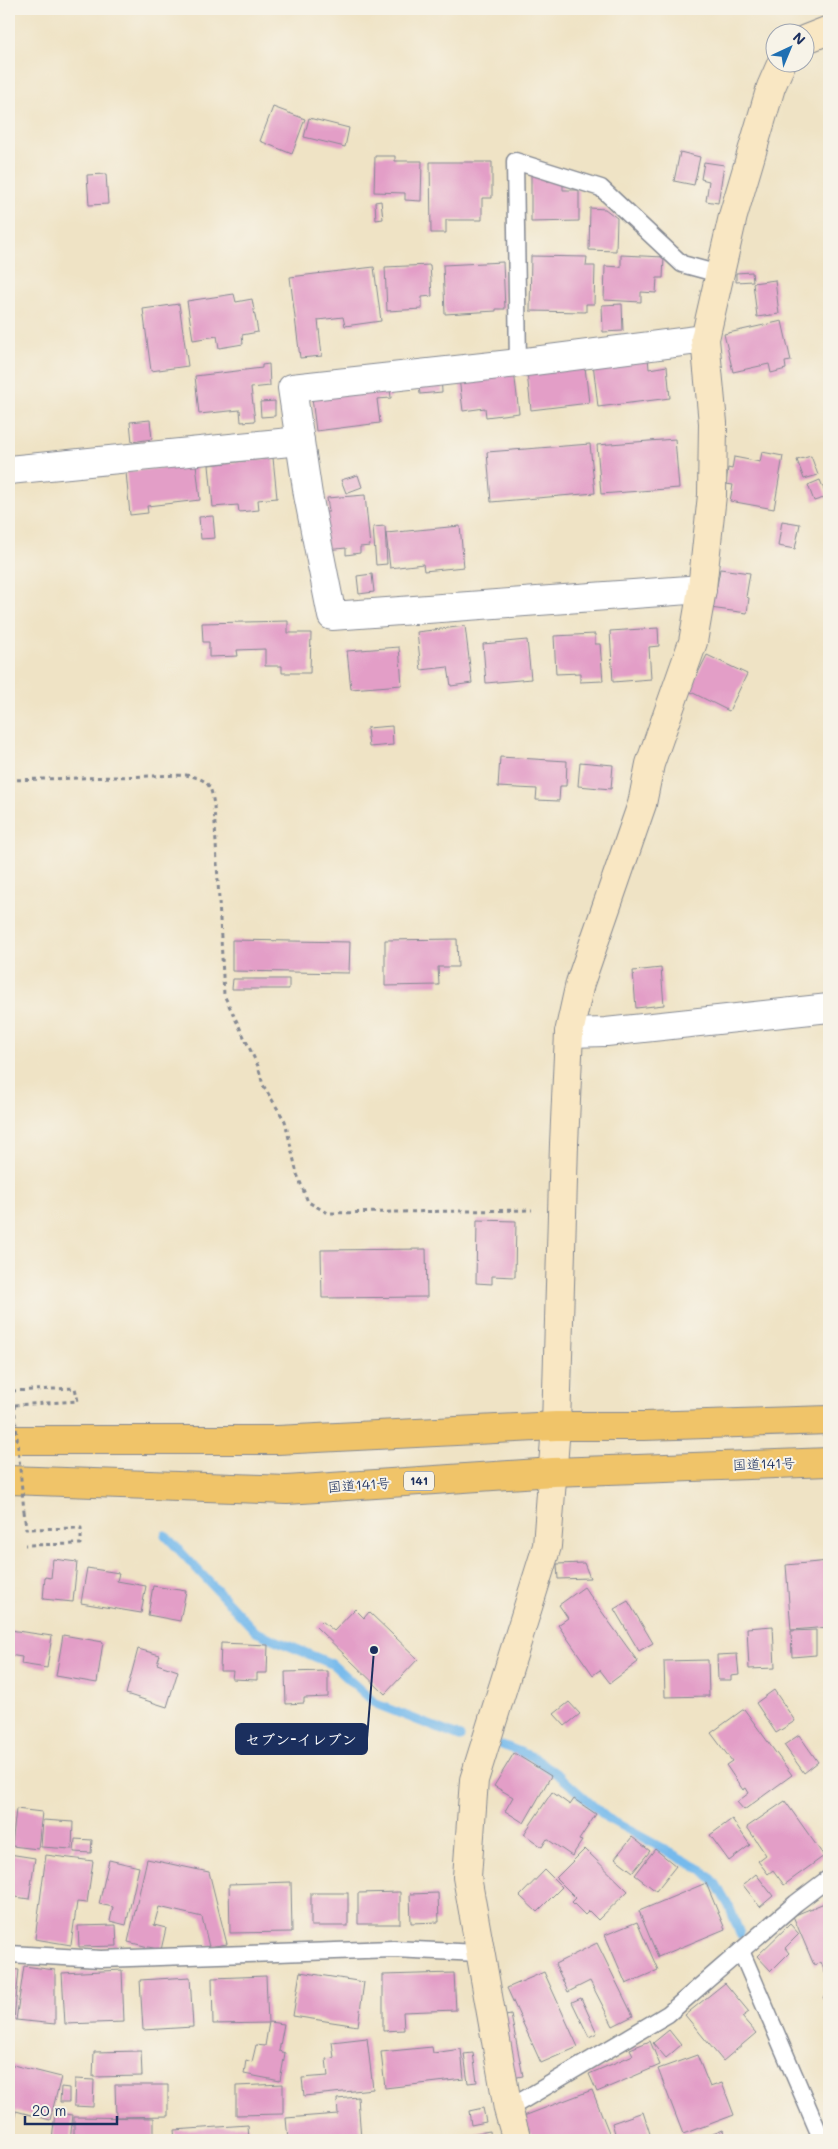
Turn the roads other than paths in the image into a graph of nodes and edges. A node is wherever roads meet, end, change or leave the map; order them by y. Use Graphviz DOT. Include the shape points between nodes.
graph roads {
  1 [pos="829,30"];
  2 [pos="816,35"];
  3 [pos="778,72"];
  4 [pos="719,274"];
  5 [pos="705,339"];
  6 [pos="518,363"];
  7 [pos="300,441"];
  8 [pos="9,470"];
  9 [pos="702,589"];
  10 [pos="829,1008"];
  11 [pos="569,1033"];
  12 [pos="829,1420"];
  13 [pos="556,1426"];
  14 [pos="9,1440"];
  15 [pos="829,1462"];
  16 [pos="553,1472"];
  17 [pos="9,1480"];
  18 [pos="829,1878"];
  19 [pos="741,1952"];
  20 [pos="479,1953"];
  21 [pos="9,1954"];
  22 [pos="508,2109"];
  23 [pos="517,2140"];
  24 [pos="822,2140"];
  1 -- 2 [label="main road"];
  3 -- 4 [label="main road" via="733,216"];
  4 -- 5 [label="main road"];
  4 -- 6 [label="lane" via="682,264 601,188 515,161"];
  5 -- 6 [label="street"];
  5 -- 9 [label="main road" via="713,423 712,486"];
  6 -- 7 [label="street" via="292,388"];
  7 -- 8 [label="street"];
  7 -- 9 [label="street" via="332,616"];
  9 -- 11 [label="main road" via="693,642 650,764 642,804 580,983"];
  10 -- 11 [label="street" via="606,1032"];
  11 -- 13 [label="main road"];
  12 -- 13 [label="highway"];
  13 -- 14 [label="highway" via="277,1440"];
  13 -- 16 [label="main road"];
  15 -- 16 [label="highway, 国道141号 / 141"];
  16 -- 17 [label="highway, 国道141号 / 141" via="287,1490"];
  16 -- 20 [label="main road" via="548,1546 474,1780 467,1877"];
  18 -- 19 [label="lane"];
  19 -- 22 [label="lane" via="668,2014"];
  19 -- 24 [label="lane"];
  20 -- 21 [label="lane" via="384,1949 100,1958"];
  20 -- 22 [label="main road"];
  22 -- 23 [label="main road"];
}
